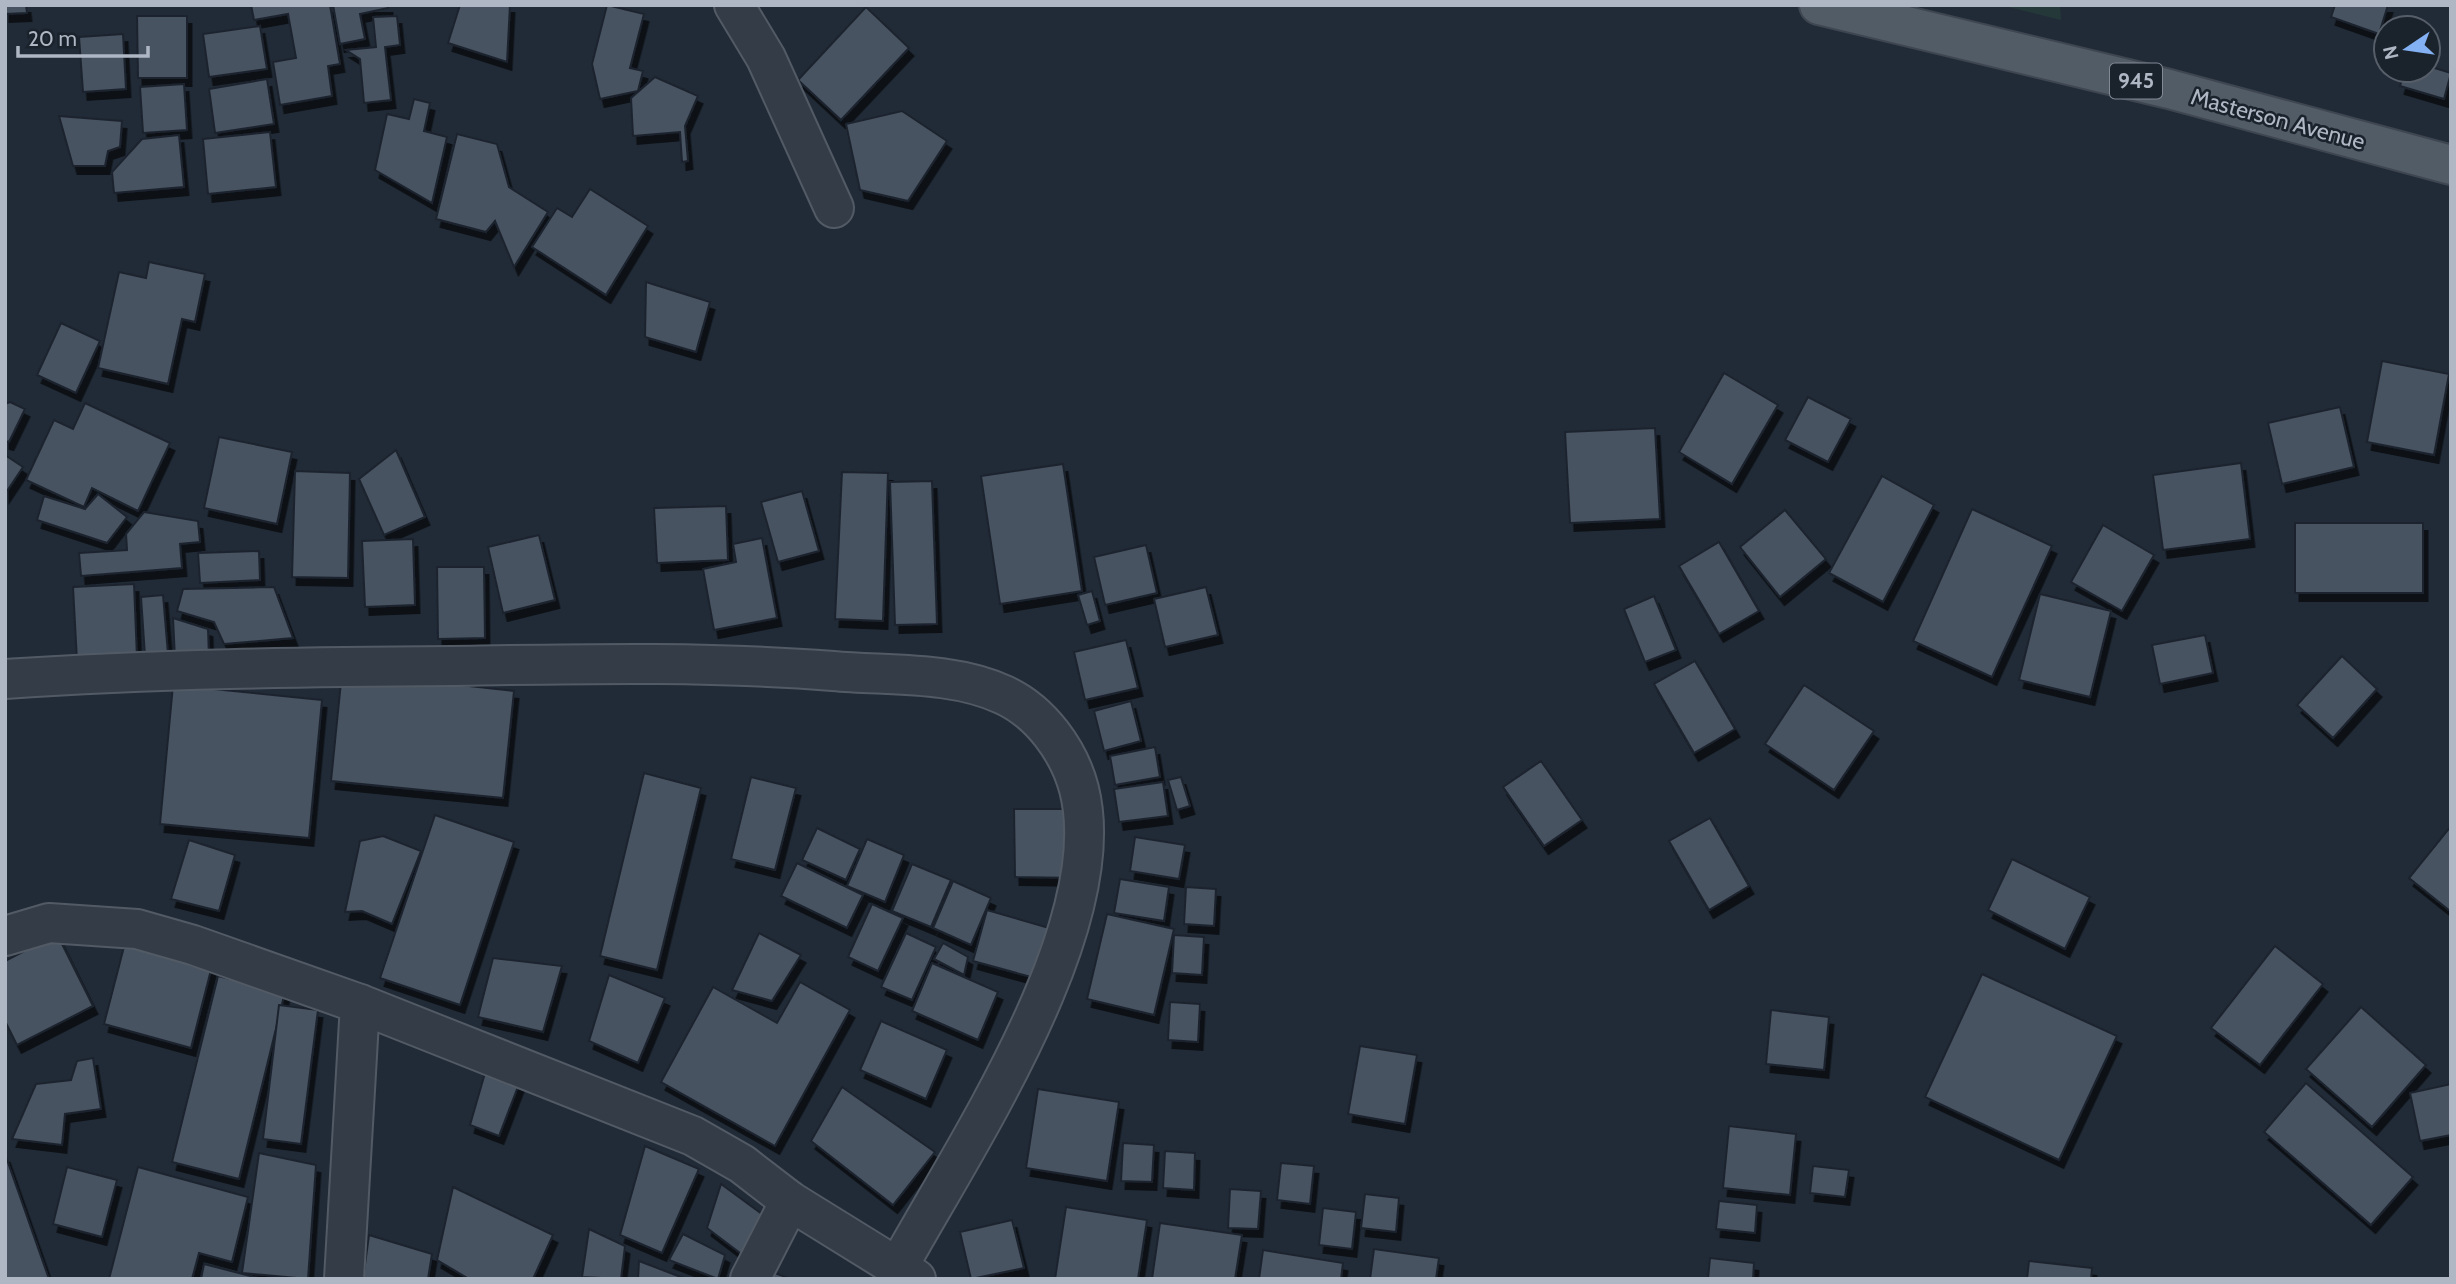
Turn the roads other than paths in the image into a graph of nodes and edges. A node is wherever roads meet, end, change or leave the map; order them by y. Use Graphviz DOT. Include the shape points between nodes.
graph roads {
  1 [pos="734,5"];
  2 [pos="1819,5"];
  3 [pos="2451,165"];
  4 [pos="834,208"];
  5 [pos="5,679"];
  6 [pos="5,936"];
  7 [pos="360,1004"];
  8 [pos="790,1201"];
  9 [pos="907,1273"];
  10 [pos="344,1279"];
  11 [pos="750,1279"];
  1 -- 4 [label="street" via="766,58"];
  2 -- 3 [label="main road, Masterson Avenue / 945" via="2169,89"];
  5 -- 9 [label="street" via="151,669 731,663 970,682 1008,696 1037,718 1065,751 1079,789 1086,832 1081,881 1038,1016"];
  6 -- 7 [label="street" via="49,923 137,929"];
  7 -- 8 [label="street" via="693,1136 742,1164"];
  7 -- 10 [label="street"];
  8 -- 9 [label="street"];
  8 -- 11 [label="street"];
}
